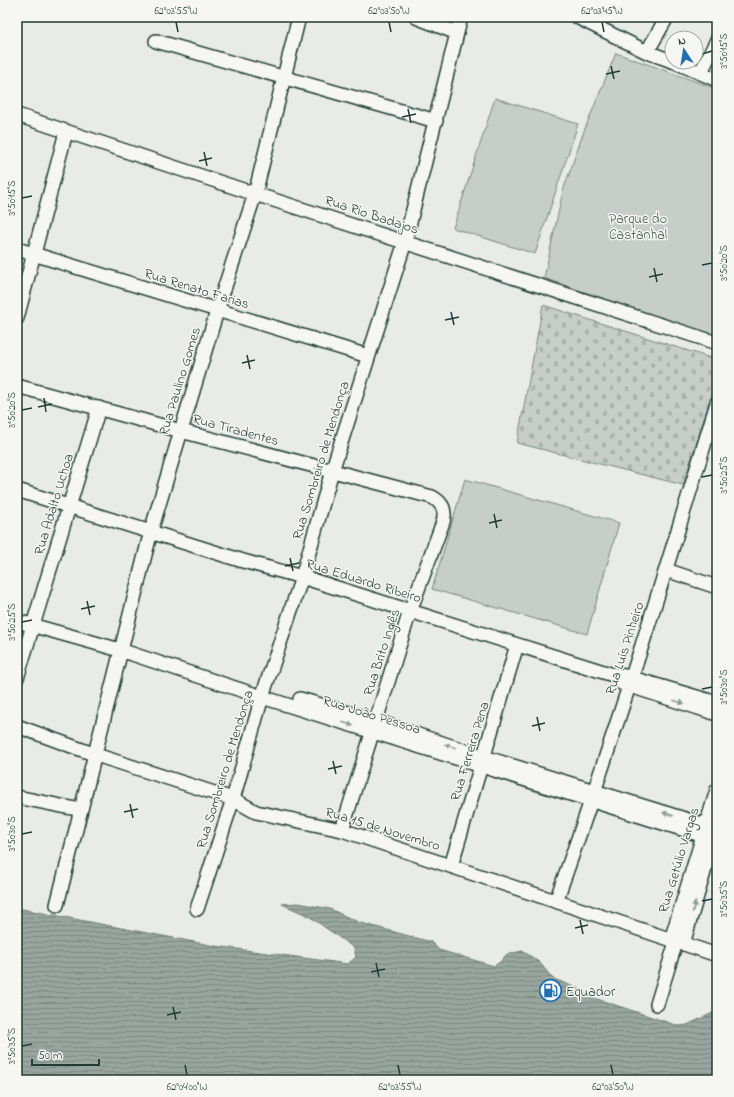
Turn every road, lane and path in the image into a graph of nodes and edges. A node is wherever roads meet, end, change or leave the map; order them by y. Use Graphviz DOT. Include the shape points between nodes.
graph roads {
  1 [pos="299,17"];
  2 [pos="416,17"];
  3 [pos="461,17"];
  4 [pos="577,17"];
  5 [pos="667,17"];
  6 [pos="457,33"];
  7 [pos="156,40"];
  8 [pos="717,40"];
  9 [pos="647,52"];
  10 [pos="664,58"];
  11 [pos="696,70"];
  12 [pos="701,72"];
  13 [pos="284,77"];
  14 [pos="717,80"];
  15 [pos="17,115"];
  16 [pos="436,121"];
  17 [pos="66,132"];
  18 [pos="255,194"];
  19 [pos="405,242"];
  20 [pos="17,249"];
  21 [pos="34,255"];
  22 [pos="217,311"];
  23 [pos="17,318"];
  24 [pos="717,343"];
  25 [pos="368,356"];
  26 [pos="17,386"];
  27 [pos="717,403"];
  28 [pos="99,408"];
  29 [pos="181,431"];
  30 [pos="332,471"];
  31 [pos="17,490"];
  32 [pos="70,505"];
  33 [pos="443,508"];
  34 [pos="151,531"];
  35 [pos="666,570"];
  36 [pos="302,577"];
  37 [pos="717,587"];
  38 [pos="410,611"];
  39 [pos="17,613"];
  40 [pos="17,621"];
  41 [pos="33,622"];
  42 [pos="517,645"];
  43 [pos="121,647"];
  44 [pos="17,678"];
  45 [pos="630,682"];
  46 [pos="264,693"];
  47 [pos="717,703"];
  48 [pos="717,714"];
  49 [pos="17,726"];
  50 [pos="374,726"];
  51 [pos="96,755"];
  52 [pos="483,761"];
  53 [pos="717,790"];
  54 [pos="594,795"];
  55 [pos="17,797"];
  56 [pos="233,799"];
  57 [pos="81,810"];
  58 [pos="342,830"];
  59 [pos="713,832"];
  60 [pos="450,866"];
  61 [pos="556,901"];
  62 [pos="57,905"];
  63 [pos="197,909"];
  64 [pos="677,942"];
  65 [pos="717,955"];
  66 [pos="657,1004"];
  1 -- 13 [label="street, Rua Paulino Gomes"];
  2 -- 6 [label="street"];
  3 -- 6 [label="street, Rua Sombreiro de Mendonça"];
  4 -- 9 [label="street"];
  5 -- 9 [label="street"];
  6 -- 16 [label="street, Rua Sombreiro de Mendonça"];
  7 -- 13 [label="street"];
  8 -- 12 [label="street"];
  9 -- 10 [label="street"];
  11 -- 12 [label="street"];
  12 -- 14 [label="street"];
  13 -- 16 [label="street"];
  13 -- 18 [label="street, Rua Paulino Gomes"];
  15 -- 17 [label="street, Rua Rio Badajos"];
  16 -- 19 [label="street, Rua Sombreiro de Mendonça"];
  17 -- 18 [label="street, Rua Rio Badajos"];
  17 -- 21 [label="street"];
  18 -- 19 [label="street, Rua Rio Badajos"];
  18 -- 22 [label="street, Rua Paulino Gomes"];
  19 -- 24 [label="street, Rua Rio Badajos"];
  19 -- 25 [label="street, Rua Sombreiro de Mendonça"];
  20 -- 21 [label="street, Rua Renato Farias"];
  21 -- 22 [label="street, Rua Renato Farias"];
  21 -- 23 [label="street"];
  22 -- 25 [label="street, Rua Renato Farias"];
  22 -- 29 [label="street, Rua Paulino Gomes"];
  25 -- 30 [label="street, Rua Sombreiro de Mendonça"];
  26 -- 28 [label="street, Rua Tiradentes"];
  27 -- 35 [label="street, Rua Luís Pinheiro"];
  28 -- 29 [label="street, Rua Tiradentes"];
  28 -- 32 [label="street, Rua Adalto Uchoa"];
  29 -- 30 [label="street, Rua Tiradentes"];
  29 -- 34 [label="street, Rua Paulino Gomes"];
  30 -- 33 [label="street, Rua Tiradentes" via="432,497"];
  30 -- 36 [label="street, Rua Sombreiro de Mendonça"];
  31 -- 32 [label="street, Rua Eduardo Ribeiro"];
  32 -- 34 [label="street, Rua Eduardo Ribeiro"];
  32 -- 41 [label="street, Rua Adalto Uchoa"];
  33 -- 38 [label="street, Rua Brito Inglês" via="442,522"];
  34 -- 36 [label="street, Rua Eduardo Ribeiro"];
  34 -- 43 [label="street, Rua Paulino Gomes"];
  35 -- 37 [label="street"];
  35 -- 45 [label="street, Rua Luís Pinheiro"];
  36 -- 38 [label="street, Rua Eduardo Ribeiro"];
  36 -- 46 [label="street, Rua Sombreiro de Mendonça"];
  38 -- 42 [label="street, Rua Eduardo Ribeiro"];
  38 -- 50 [label="street, Rua Brito Inglês"];
  39 -- 41 [label="street, Rua João Pessoa"];
  40 -- 41 [label="street, Rua João Pessoa"];
  41 -- 43 [label="street, Rua João Pessoa"];
  41 -- 44 [label="street, Rua Adalto Uchoa"];
  42 -- 45 [label="street, Rua Eduardo Ribeiro"];
  42 -- 52 [label="street, Rua Ferreira Pena"];
  43 -- 46 [label="street, Rua João Pessoa"];
  43 -- 51 [label="street, Rua Paulino Gomes"];
  45 -- 47 [label="street, Rua Eduardo Ribeiro"];
  45 -- 48 [label="street, Rua Eduardo Ribeiro, one-way"];
  45 -- 54 [label="street, Rua Luís Pinheiro"];
  46 -- 50 [label="street, Rua João Pessoa"];
  46 -- 56 [label="street, Rua Sombreiro de Mendonça"];
  49 -- 51 [label="street, Rua 15 de Novembro"];
  50 -- 52 [label="street, Rua João Pessoa"];
  50 -- 58 [label="street, Rua Brito Inglês"];
  51 -- 56 [label="street, Rua 15 de Novembro"];
  51 -- 57 [label="street, Rua Paulino Gomes"];
  52 -- 54 [label="street, Rua João Pessoa"];
  52 -- 60 [label="street, Rua Ferreira Pena"];
  53 -- 59 [label="street, Rua Getúlio Vargas"];
  54 -- 59 [label="street, Rua João Pessoa"];
  54 -- 61 [label="street, Rua Luís Pinheiro"];
  55 -- 57 [label="street"];
  56 -- 58 [label="street, Rua 15 de Novembro" via="256,812"];
  56 -- 63 [label="street, Rua Sombreiro de Mendonça"];
  57 -- 62 [label="street, Rua Paulino Gomes"];
  58 -- 60 [label="street, Rua 15 de Novembro"];
  59 -- 64 [label="street, Rua Getúlio Vargas"];
  60 -- 61 [label="street, Rua 15 de Novembro"];
  61 -- 64 [label="street, Rua 15 de Novembro"];
  64 -- 65 [label="street, Rua 15 de Novembro"];
  64 -- 66 [label="street, Rua Getúlio Vargas"];
}
